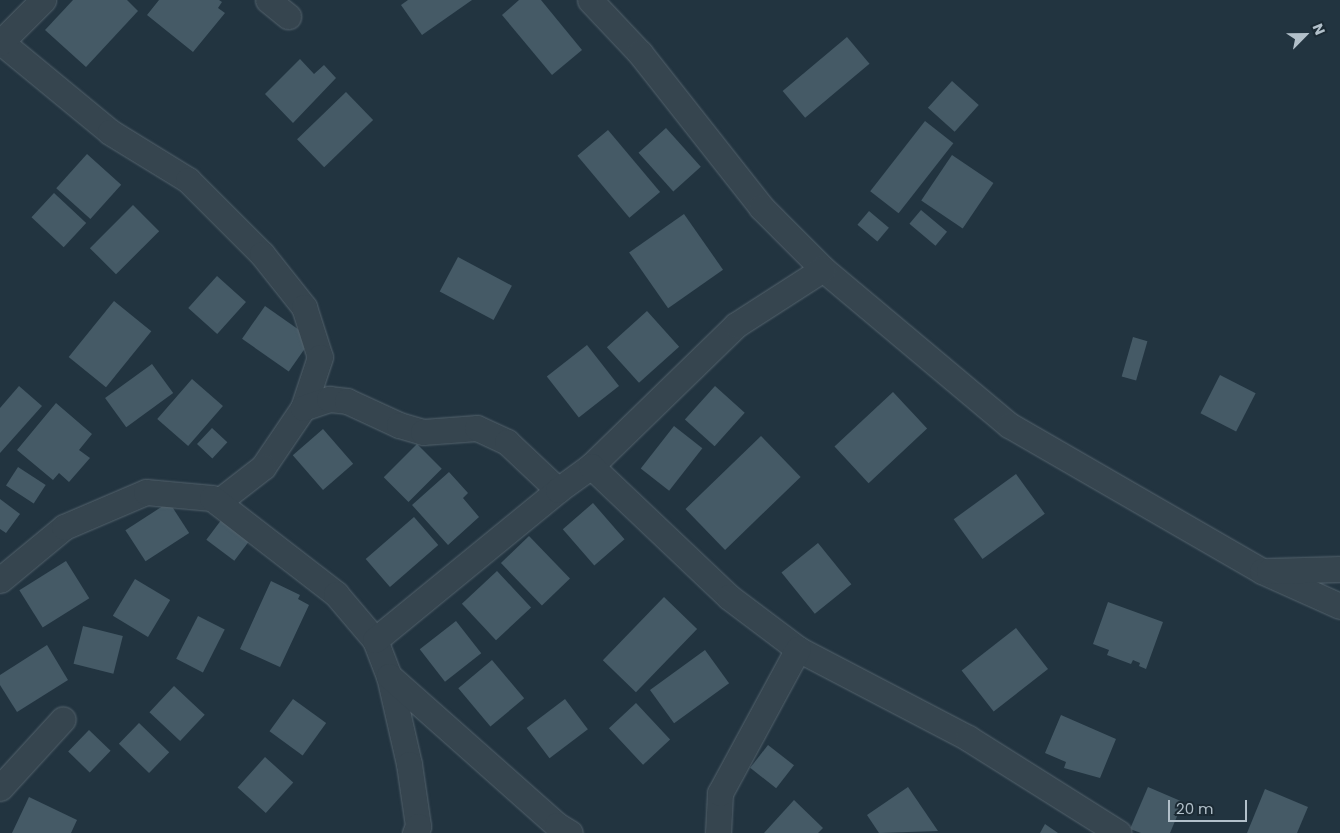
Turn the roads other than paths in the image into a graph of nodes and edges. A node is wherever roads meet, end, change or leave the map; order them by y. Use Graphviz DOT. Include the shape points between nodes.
graph roads {
  1 [pos="43,0"];
  2 [pos="268,0"];
  3 [pos="590,0"];
  4 [pos="288,16"];
  5 [pos="1,42"];
  6 [pos="823,269"];
  7 [pos="303,408"];
  8 [pos="591,466"];
  9 [pos="558,490"];
  10 [pos="218,502"];
  11 [pos="1340,569"];
  12 [pos="1262,571"];
  13 [pos="0,580"];
  14 [pos="1340,606"];
  15 [pos="375,640"];
  16 [pos="798,649"];
  17 [pos="389,676"];
  18 [pos="63,719"];
  19 [pos="0,788"];
  20 [pos="415,833"];
  21 [pos="570,833"];
  22 [pos="718,833"];
  23 [pos="1119,833"];
  1 -- 5 [label="street"];
  2 -- 4 [label="street"];
  3 -- 6 [label="street" via="640,53 761,207"];
  5 -- 7 [label="street" via="110,132 188,180 262,254 304,306 320,357"];
  6 -- 8 [label="street" via="736,325"];
  6 -- 12 [label="street" via="1009,425"];
  7 -- 9 [label="street" via="329,399 347,401 399,425 423,432 477,428 506,442"];
  7 -- 10 [label="street" via="264,468"];
  8 -- 9 [label="street"];
  8 -- 16 [label="street" via="729,596"];
  9 -- 15 [label="street"];
  10 -- 13 [label="street" via="212,498 146,492 64,526"];
  10 -- 15 [label="street" via="336,594"];
  11 -- 12 [label="street"];
  12 -- 14 [label="street"];
  15 -- 17 [label="street"];
  16 -- 22 [label="street" via="720,793"];
  16 -- 23 [label="street" via="968,738"];
  17 -- 20 [label="street" via="409,764 418,826"];
  17 -- 21 [label="street"];
  18 -- 19 [label="street"];
}
